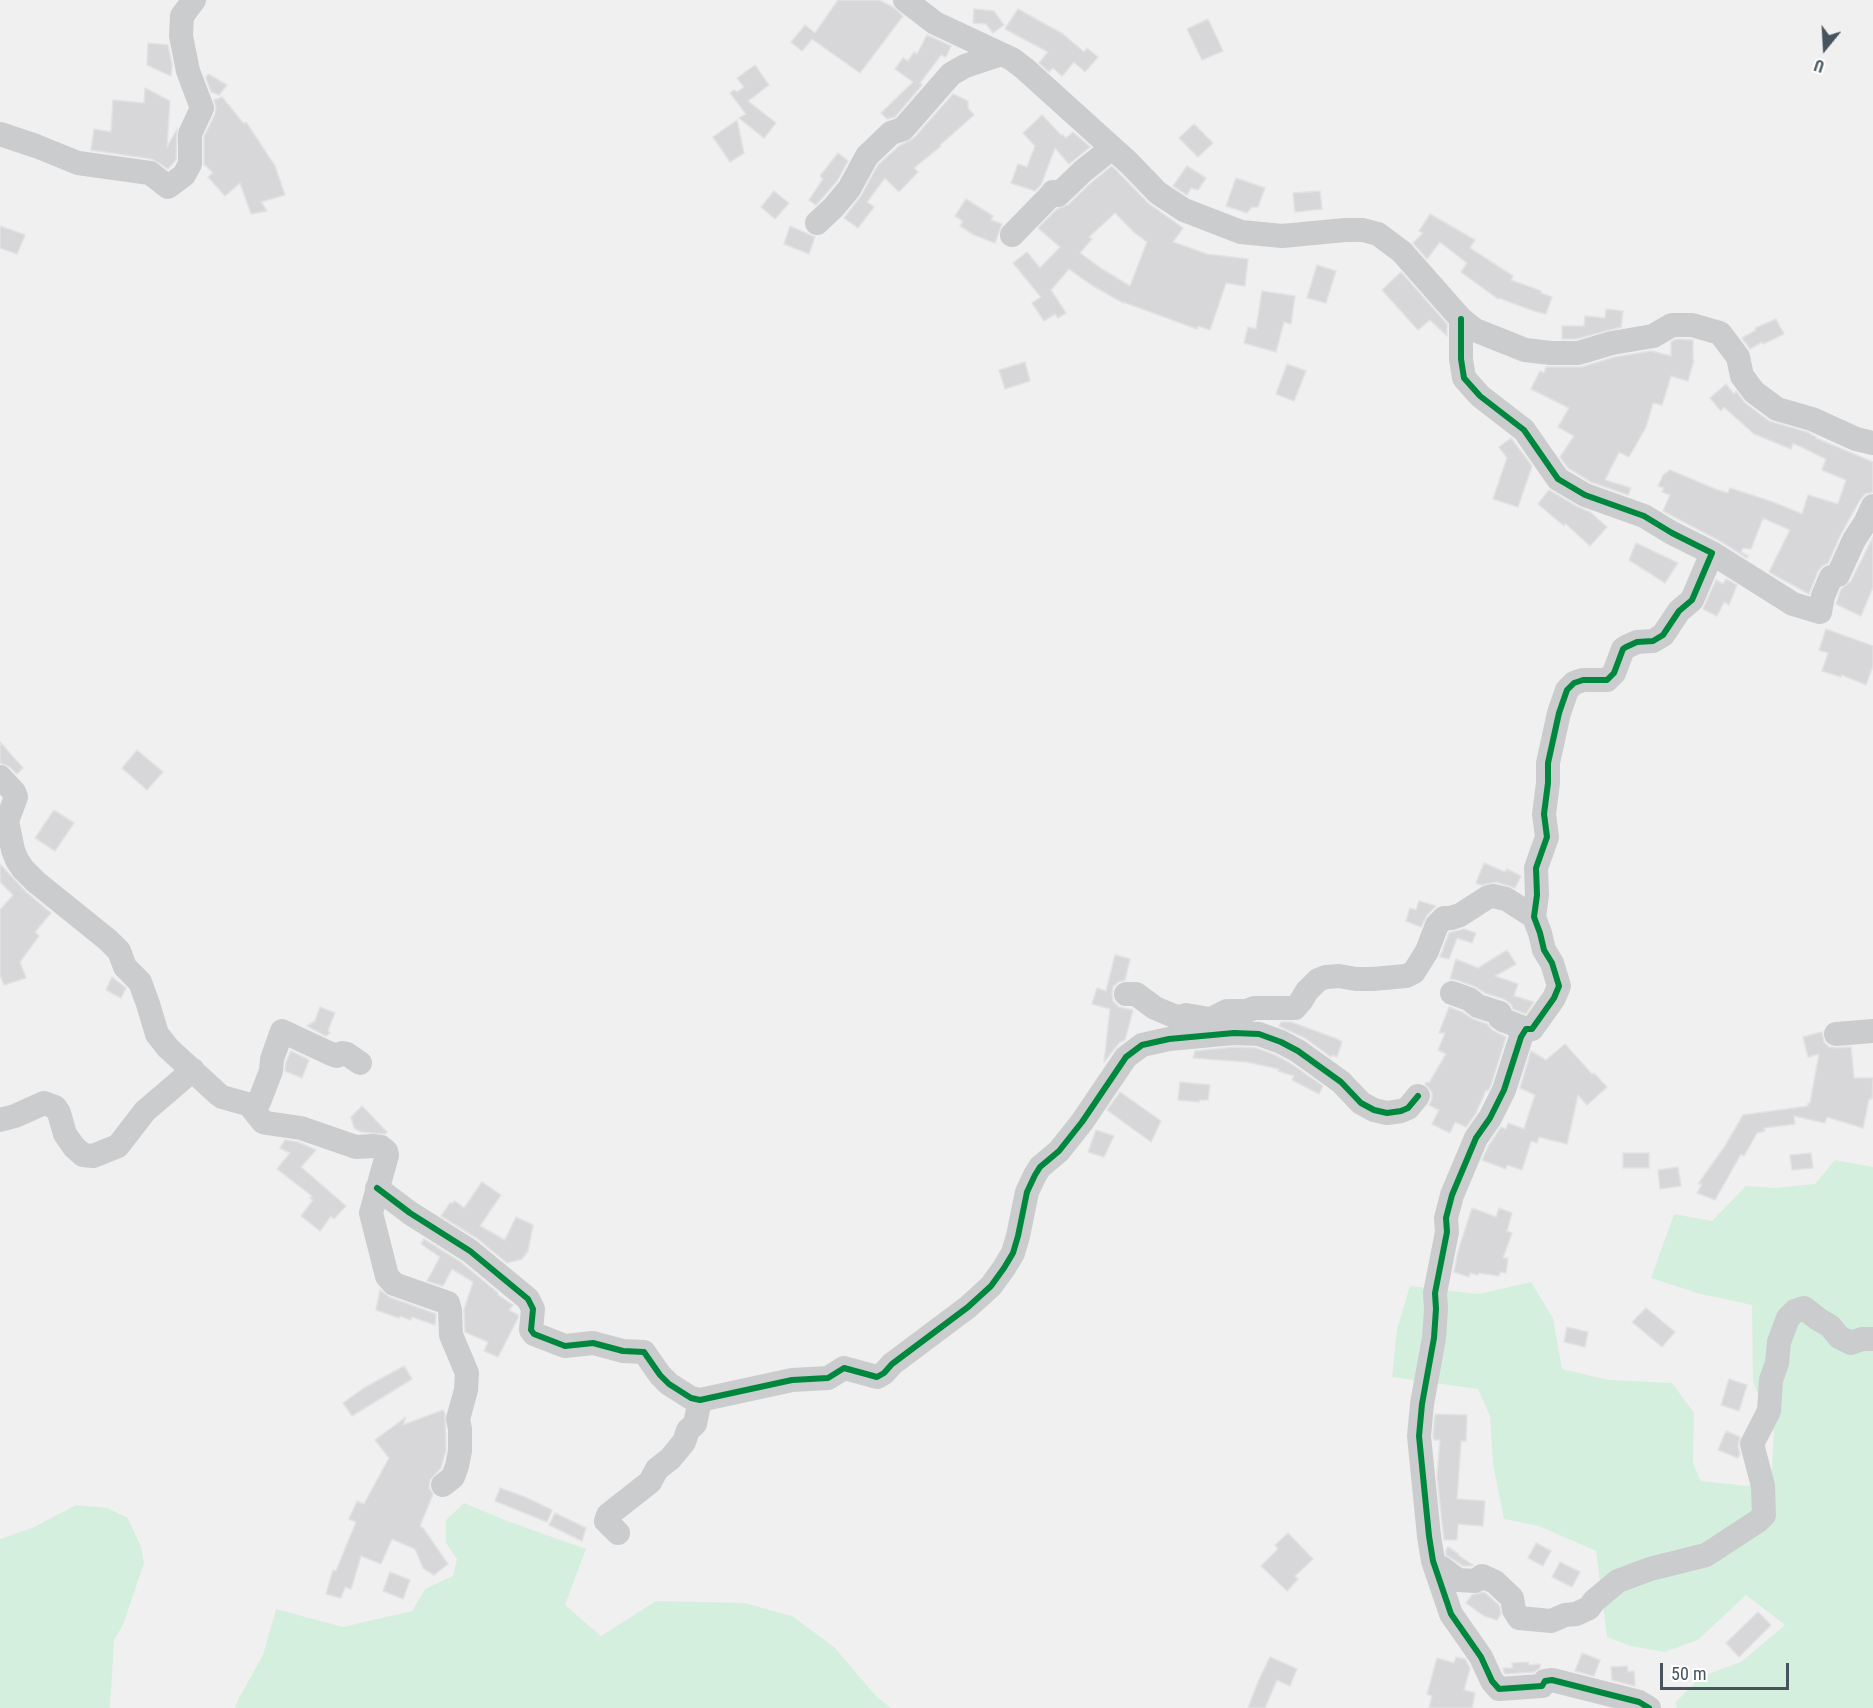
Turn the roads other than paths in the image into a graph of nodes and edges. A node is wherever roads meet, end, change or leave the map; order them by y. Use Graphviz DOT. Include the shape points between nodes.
graph roads {
  1 [pos="194,0"];
  2 [pos="905,0"];
  3 [pos="1001,54"];
  4 [pos="0,134"];
  5 [pos="1112,148"];
  6 [pos="817,223"];
  7 [pos="1012,235"];
  8 [pos="1461,319"];
  9 [pos="1873,442"];
  10 [pos="1873,506"];
  11 [pos="1712,553"];
  12 [pos="0,777"];
  13 [pos="1534,917"];
  14 [pos="1452,993"];
  15 [pos="1126,994"];
  16 [pos="1526,1029"];
  17 [pos="1873,1030"];
  18 [pos="1836,1034"];
  19 [pos="360,1063"];
  20 [pos="193,1070"];
  21 [pos="1418,1095"];
  22 [pos="254,1110"];
  23 [pos="0,1120"];
  24 [pos="377,1188"];
  25 [pos="1873,1339"];
  26 [pos="700,1400"];
  27 [pos="443,1485"];
  28 [pos="618,1533"];
  29 [pos="1433,1561"];
  30 [pos="1649,1708"];
  1 -- 4 [label="street" via="182,16 181,36 202,108 190,134 190,164 184,176 168,186 150,173 78,163"];
  2 -- 3 [label="street" via="935,23"];
  3 -- 5 [label="street" via="1025,69"];
  3 -- 6 [label="street" via="951,74 903,129 891,133 867,156 849,189"];
  5 -- 7 [label="street" via="1058,195 1053,192"];
  5 -- 8 [label="street" via="1167,199 1184,210 1241,232 1282,236 1363,230 1378,234 1402,252"];
  8 -- 9 [label="street" via="1475,330 1525,350 1551,353 1578,352 1653,336 1672,325 1704,327 1720,333 1738,357 1742,376 1754,392 1777,409"];
  8 -- 11 [label="street" via="1464,378 1480,396 1524,430 1557,479 1585,495 1644,516"];
  10 -- 11 [label="street" via="1838,575 1831,577 1820,612 1793,604"];
  11 -- 13 [label="street" via="1692,600 1663,635 1623,649 1614,673 1607,680 1583,680 1567,690 1551,743 1544,814 1547,837 1536,868"];
  12 -- 20 [label="street" via="16,797 7,821 17,860 36,882 119,951 126,967 140,982 157,1034"];
  13 -- 15 [label="street" via="1506,899 1484,898 1437,925 1414,972 1373,979 1326,977 1318,980 1295,1008 1227,1011 1209,1020 1174,1016 1136,994"];
  13 -- 16 [label="street" via="1559,986 1532,1029"];
  14 -- 16 [label="street" via="1500,1013 1503,1020"];
  16 -- 29 [label="street" via="1503,1090 1468,1156 1446,1218 1419,1436"];
  17 -- 18 [label="street"];
  19 -- 22 [label="street" via="347,1054 337,1056 282,1031"];
  20 -- 22 [label="street" via="222,1097"];
  20 -- 23 [label="street" via="150,1105 118,1146 93,1156 83,1155 74,1147 55,1107 44,1104"];
  21 -- 26 [label="street" via="1401,1111 1374,1110 1298,1051 1259,1034 1168,1039 1142,1045 1126,1058 1082,1122 1040,1167 1027,1192 1013,1253 991,1286 968,1307 877,1377 844,1368 828,1378 792,1380"];
  22 -- 24 [label="street" via="267,1124 301,1128 356,1147 384,1149 387,1155"];
  24 -- 26 [label="street" via="470,1251 528,1299 533,1308 534,1334 565,1346 595,1343 644,1352 669,1384"];
  24 -- 27 [label="street" via="370,1213 387,1276 394,1284 448,1303 451,1335 467,1373 458,1419 457,1466 453,1477"];
  25 -- 29 [label="street" via="1851,1343 1804,1308 1788,1318 1771,1380 1769,1411 1752,1444 1763,1486 1764,1515 1706,1556 1618,1581 1589,1608 1551,1621 1519,1618 1512,1598 1495,1582 1482,1576 1475,1581 1458,1581"];
  26 -- 28 [label="street" via="684,1442 657,1469 650,1482 608,1515 606,1521"];
  29 -- 30 [label="street" via="1451,1614 1499,1689 1542,1686 1552,1680"];
}
